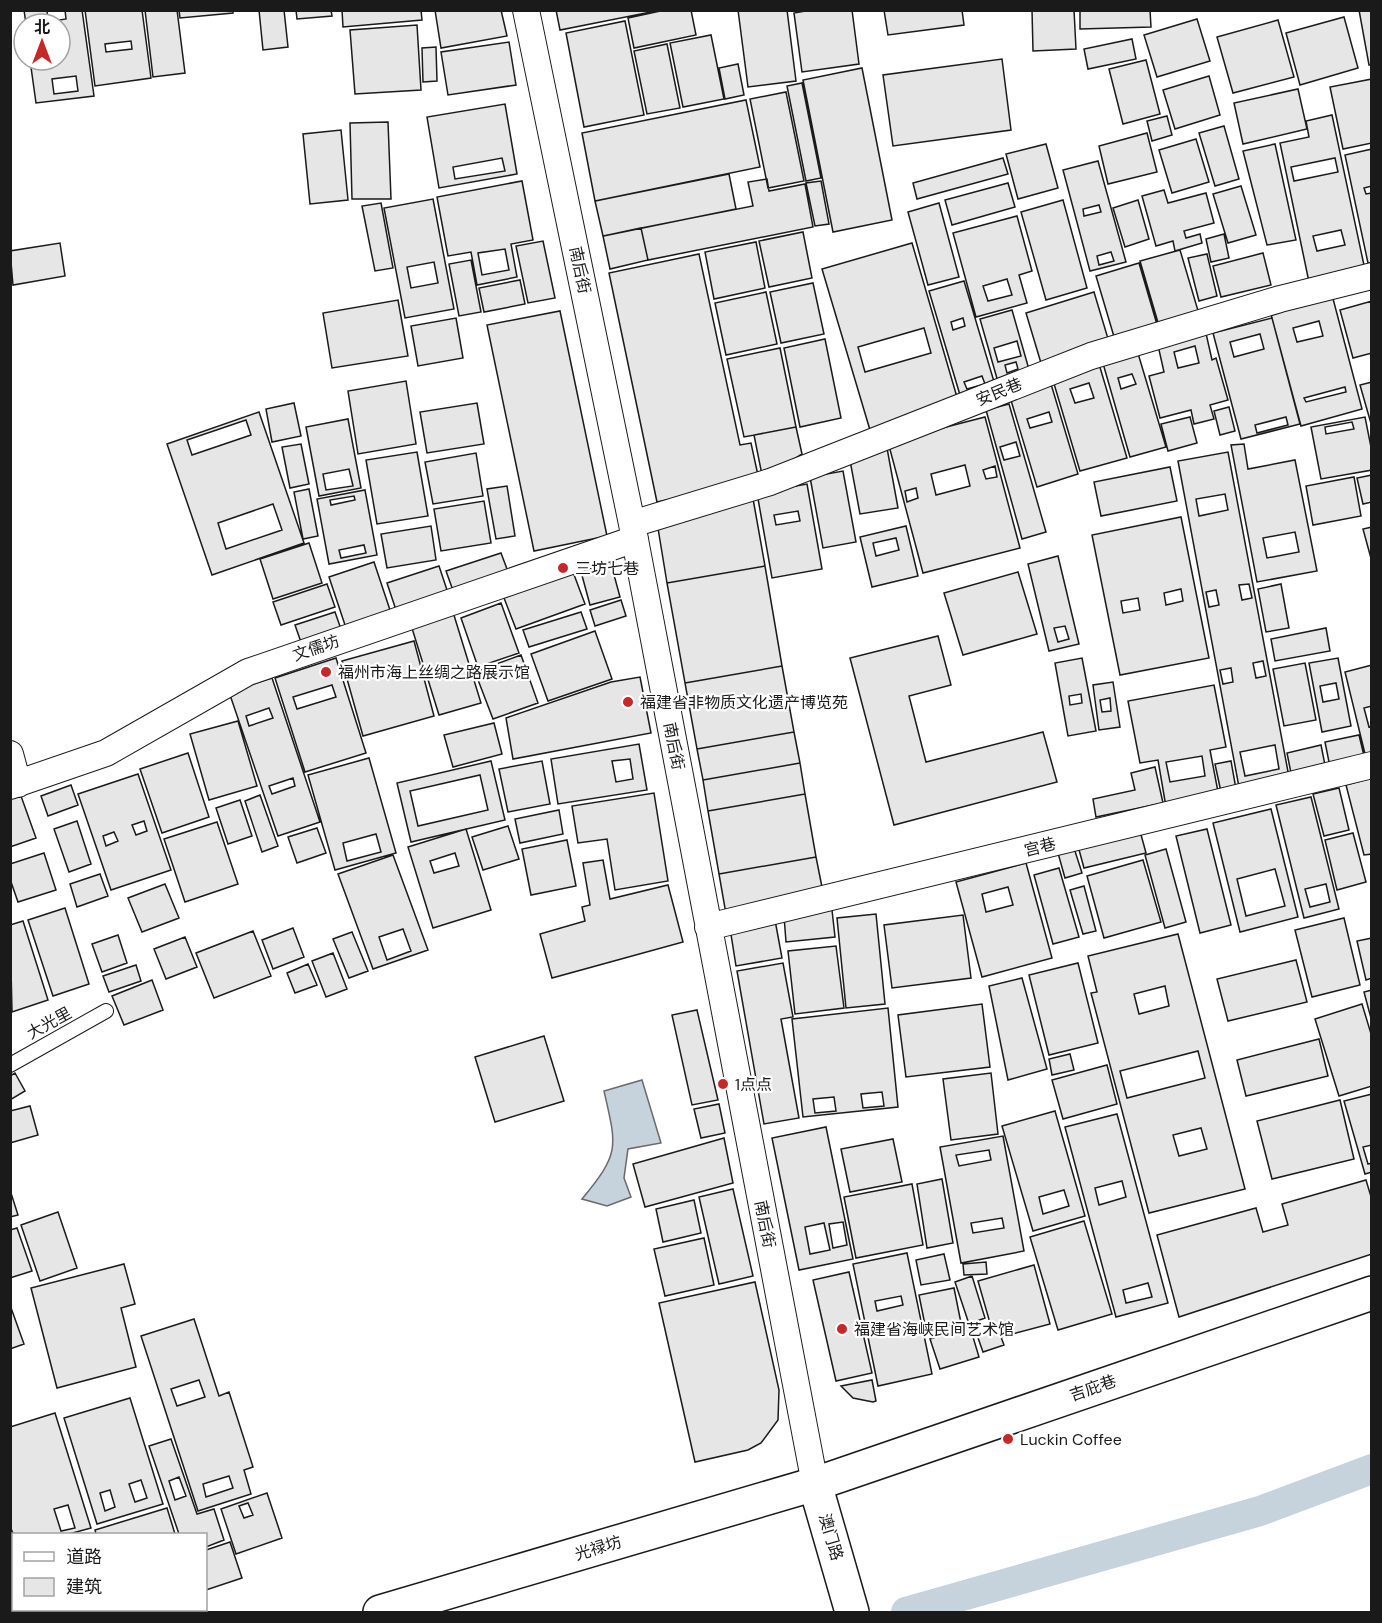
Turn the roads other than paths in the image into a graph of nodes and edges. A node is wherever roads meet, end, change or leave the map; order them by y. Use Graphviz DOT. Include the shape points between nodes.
graph roads {
  1 [pos="526,10"];
  2 [pos="1371,276"];
  3 [pos="634,532"];
  4 [pos="10,754"];
  5 [pos="1371,765"];
  6 [pos="14,785"];
  7 [pos="708,927"];
  8 [pos="106,1011"];
  9 [pos="10,1065"];
  10 [pos="1371,1293"];
  11 [pos="815,1484"];
  12 [pos="849,1602"];
  13 [pos="380,1612"];
  1 -- 3 [label="street, 南后街"];
  2 -- 3 [label="street, 安民巷" via="1091,356"];
  3 -- 6 [label="street, 文儒坊" via="248,672 106,753"];
  3 -- 7 [label="street, 南后街"];
  4 -- 6 [label="street"];
  5 -- 7 [label="street, 宫巷"];
  7 -- 11 [label="street, 南后街"];
  8 -- 9 [label="lane, 大光里"];
  10 -- 11 [label="street, 吉庇巷"];
  11 -- 12 [label="street, 澳门路"];
  11 -- 13 [label="street, 光禄坊"];
}
